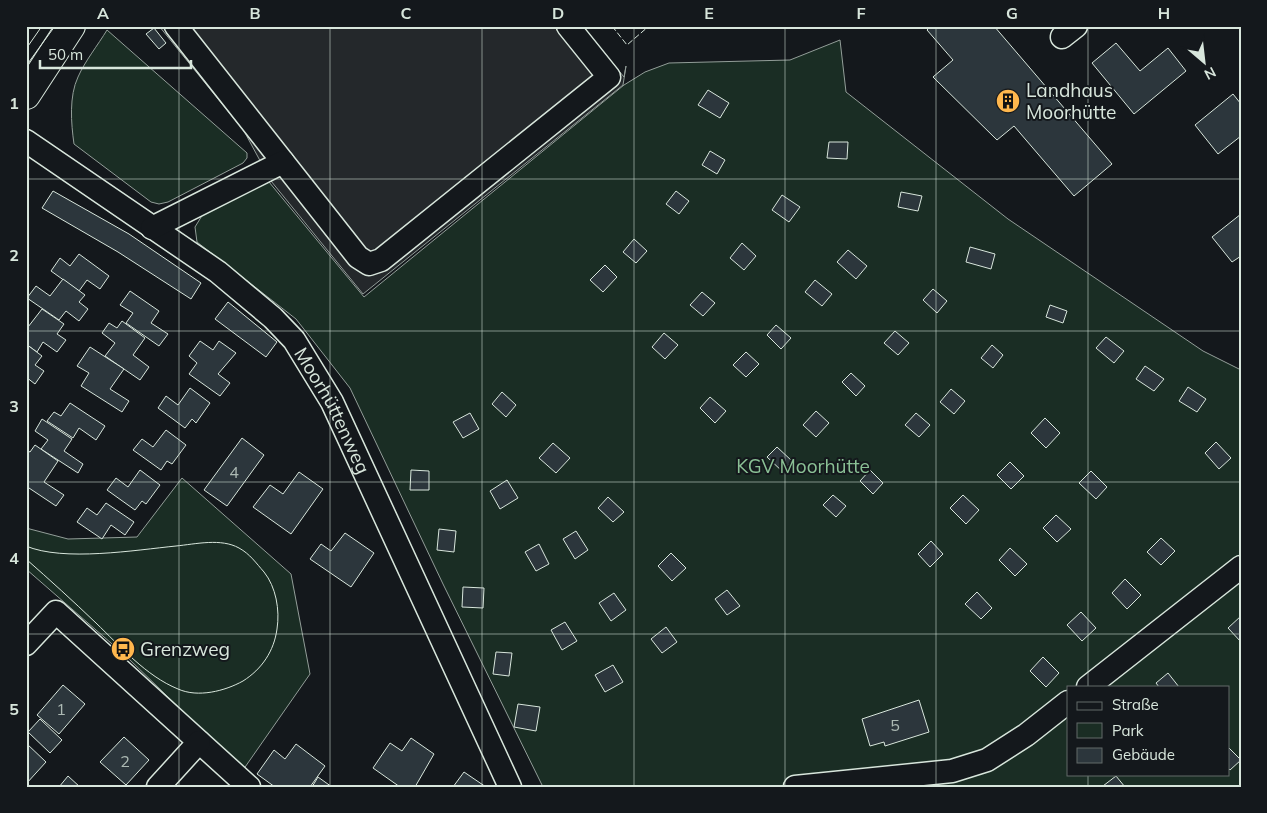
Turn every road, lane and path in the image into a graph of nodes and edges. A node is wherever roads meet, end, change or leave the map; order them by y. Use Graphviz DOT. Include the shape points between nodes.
graph roads {
  1 [pos="71,26"];
  2 [pos="176,26"];
  3 [pos="568,26"];
  4 [pos="26,95"];
  5 [pos="26,141"];
  6 [pos="283,162"];
  7 [pos="152,228"];
  8 [pos="1241,567"];
  9 [pos="26,644"];
  10 [pos="1089,686"];
  11 [pos="1067,703"];
  12 [pos="199,742"];
  13 [pos="158,787"];
  14 [pos="249,787"];
  15 [pos="510,787"];
  16 [pos="795,787"];
  1 -- 4 [label="main road"];
  2 -- 6 [label="street"];
  3 -- 6 [label="street" via="609,77 381,260 369,264 358,257"];
  5 -- 7 [label="street, Moorhüttenweg"];
  6 -- 7 [label="street"];
  7 -- 15 [label="street, Moorhüttenweg" via="218,272 273,318 294,340 317,374"];
  8 -- 10 [label="street"];
  9 -- 12 [label="street" via="56,612"];
  11 -- 16 [label="street" via="987,760 952,772"];
  12 -- 13 [label="street"];
  12 -- 14 [label="street"];
}
